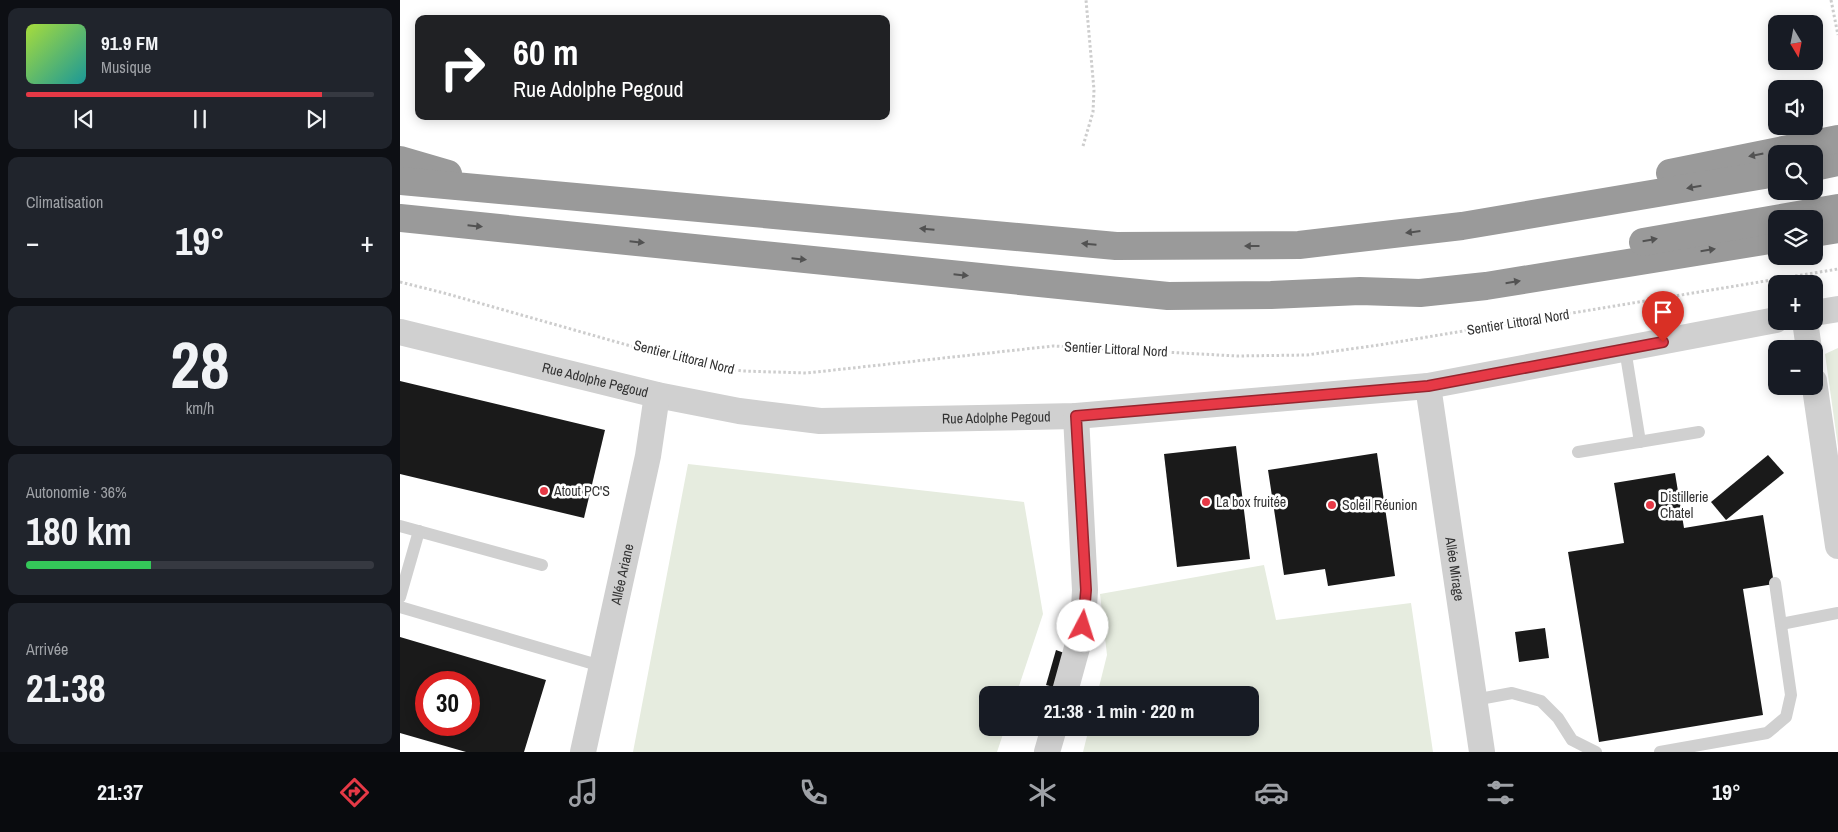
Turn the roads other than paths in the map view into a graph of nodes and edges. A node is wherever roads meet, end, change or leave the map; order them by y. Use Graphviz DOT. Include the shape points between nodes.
graph roads {
  1 [pos="1838,139"];
  2 [pos="400,160"];
  3 [pos="1838,162"];
  4 [pos="1823,165"];
  5 [pos="1768,174"];
  6 [pos="400,181"];
  7 [pos="484,189"];
  8 [pos="1838,208"];
  9 [pos="400,220"];
  10 [pos="1462,226"];
  11 [pos="1838,229"];
  12 [pos="1823,232"];
  13 [pos="1768,240"];
  14 [pos="1360,290"];
  15 [pos="1838,309"];
  16 [pos="1823,312"];
  17 [pos="1768,322"];
  18 [pos="400,332"];
  19 [pos="1625,349"];
  20 [pos="1428,386"];
  21 [pos="657,395"];
  22 [pos="1816,395"];
  23 [pos="1076,416"];
  24 [pos="1699,432"];
  25 [pos="1640,442"];
  26 [pos="1578,452"];
  27 [pos="400,526"];
  28 [pos="419,531"];
  29 [pos="1838,546"];
  30 [pos="542,565"];
  31 [pos="1775,584"];
  32 [pos="400,597"];
  33 [pos="400,607"];
  34 [pos="1838,613"];
  35 [pos="1781,624"];
  36 [pos="601,666"];
  37 [pos="1066,686"];
  38 [pos="1474,700"];
  39 [pos="1052,736"];
  40 [pos="583,752"];
  41 [pos="1047,752"];
  42 [pos="1482,752"];
  43 [pos="1596,752"];
  44 [pos="1660,752"];
  1 -- 10 [label="highway, one-way" via="1524,202 1491,211"];
  2 -- 7 [label="highway" via="436,169"];
  3 -- 4 [label="highway"];
  5 -- 10 [label="highway, one-way"];
  6 -- 7 [label="highway"];
  10 -- 7 [label="highway, one-way" via="1299,246 1116,246"];
  14 -- 8 [label="highway, one-way"];
  9 -- 14 [label="highway, one-way" via="1168,296"];
  11 -- 12 [label="highway"];
  14 -- 13 [label="highway, one-way" via="1420,293 1486,286"];
  15 -- 16 [label="street"];
  17 -- 19 [label="street, Rue Adolphe Pegoud"];
  18 -- 21 [label="street, Rue Adolphe Pegoud"];
  19 -- 20 [label="street, Rue Adolphe Pegoud"];
  19 -- 25 [label="lane"];
  20 -- 23 [label="street, Rue Adolphe Pegoud"];
  20 -- 38 [label="street, Allée Mirage"];
  21 -- 23 [label="street, Rue Adolphe Pegoud" via="739,412 820,422"];
  21 -- 36 [label="street, Allée Ariane" via="648,456"];
  22 -- 29 [label="street"];
  23 -- 37 [label="street" via="1086,590 1083,626"];
  24 -- 25 [label="lane"];
  25 -- 26 [label="lane"];
  27 -- 28 [label="lane"];
  28 -- 30 [label="lane"];
  28 -- 32 [label="lane"];
  31 -- 35 [label="lane"];
  33 -- 36 [label="lane"];
  34 -- 35 [label="lane"];
  35 -- 44 [label="lane" via="1792,695 1786,717 1767,733"];
  36 -- 40 [label="street, Allée Ariane"];
  38 -- 42 [label="street, Allée Mirage"];
  38 -- 43 [label="lane" via="1512,693 1541,701 1558,718 1572,740"];
  39 -- 41 [label="street"];
}
